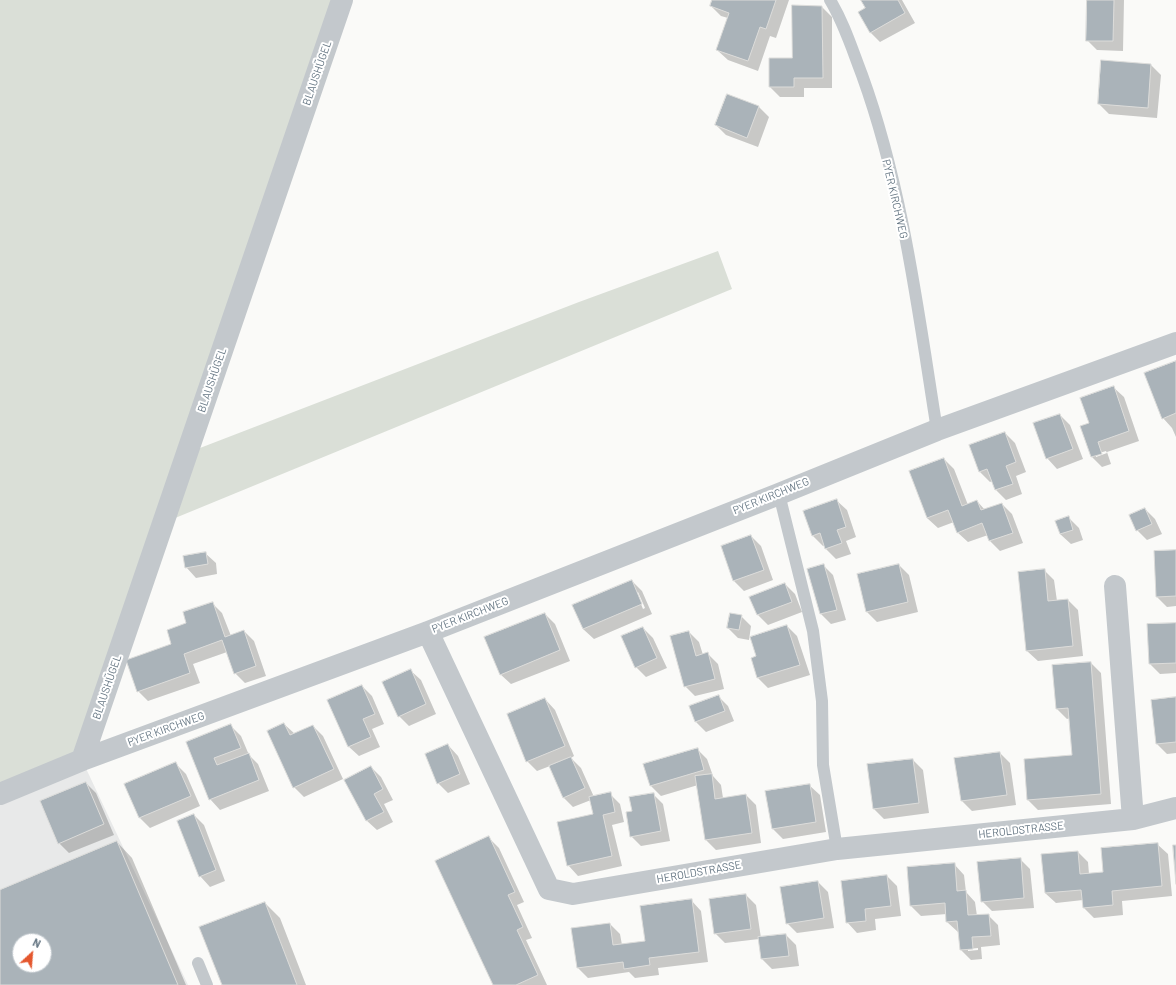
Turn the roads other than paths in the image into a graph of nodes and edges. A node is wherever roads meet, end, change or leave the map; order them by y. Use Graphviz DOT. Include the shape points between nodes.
graph roads {
  1 [pos="342,0"];
  2 [pos="830,0"];
  3 [pos="1176,343"];
  4 [pos="937,430"];
  5 [pos="778,494"];
  6 [pos="1116,586"];
  7 [pos="428,632"];
  8 [pos="82,760"];
  9 [pos="0,794"];
  10 [pos="1176,808"];
  11 [pos="1133,819"];
  12 [pos="837,849"];
  13 [pos="198,963"];
  14 [pos="207,985"];
  1 -- 8 [label="street, BLAUSHÜGEL"];
  2 -- 4 [label="lane, PYER KIRCHWEG" via="840,17 874,109 910,266"];
  3 -- 4 [label="street, PYER KIRCHWEG"];
  4 -- 5 [label="street, PYER KIRCHWEG"];
  5 -- 7 [label="street, PYER KIRCHWEG"];
  5 -- 12 [label="lane" via="813,631 822,701 823,765"];
  6 -- 11 [label="street"];
  7 -- 8 [label="street, PYER KIRCHWEG"];
  7 -- 12 [label="street, HEROLDSTRASSE" via="549,889 572,894"];
  8 -- 9 [label="street, PYER KIRCHWEG"];
  10 -- 11 [label="street, HEROLDSTRASSE"];
  11 -- 12 [label="street, HEROLDSTRASSE"];
  13 -- 14 [label="lane"];
}
